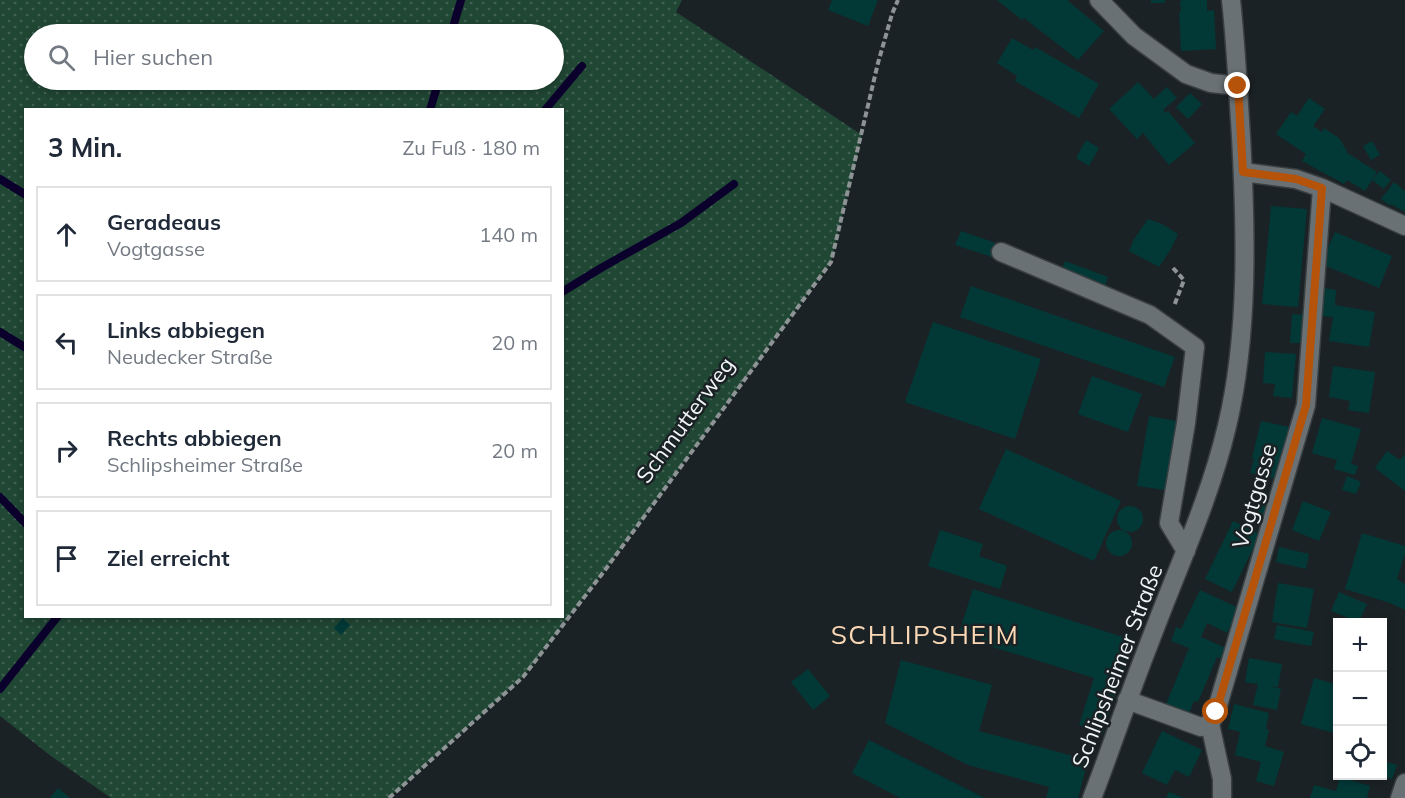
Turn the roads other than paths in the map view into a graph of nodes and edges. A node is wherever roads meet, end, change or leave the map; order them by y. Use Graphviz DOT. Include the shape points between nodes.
graph roads {
  1 [pos="1099,0"];
  2 [pos="1231,0"];
  3 [pos="1238,86"];
  4 [pos="1243,172"];
  5 [pos="1322,188"];
  6 [pos="1405,226"];
  7 [pos="1001,252"];
  8 [pos="1186,551"];
  9 [pos="1128,700"];
  10 [pos="1210,724"];
  11 [pos="1405,783"];
  12 [pos="1092,798"];
  13 [pos="1222,798"];
  14 [pos="1400,798"];
  1 -- 3 [label="street" via="1134,36 1186,74 1211,83"];
  2 -- 3 [label="street, Schlipsheimer Straße"];
  3 -- 4 [label="street, Schlipsheimer Straße"];
  4 -- 5 [label="street" via="1296,179"];
  4 -- 8 [label="street, Schlipsheimer Straße" via="1243,308 1236,373 1227,425"];
  5 -- 6 [label="street"];
  5 -- 10 [label="street, Vogtgasse" via="1306,405"];
  7 -- 8 [label="street, Schlipsheimer Straße" via="1150,315 1195,347 1169,523"];
  8 -- 9 [label="street, Schlipsheimer Straße"];
  9 -- 10 [label="street" via="1201,727"];
  9 -- 12 [label="street, Schlipsheimer Straße"];
  10 -- 13 [label="street" via="1222,779"];
  11 -- 14 [label="street"];
}
